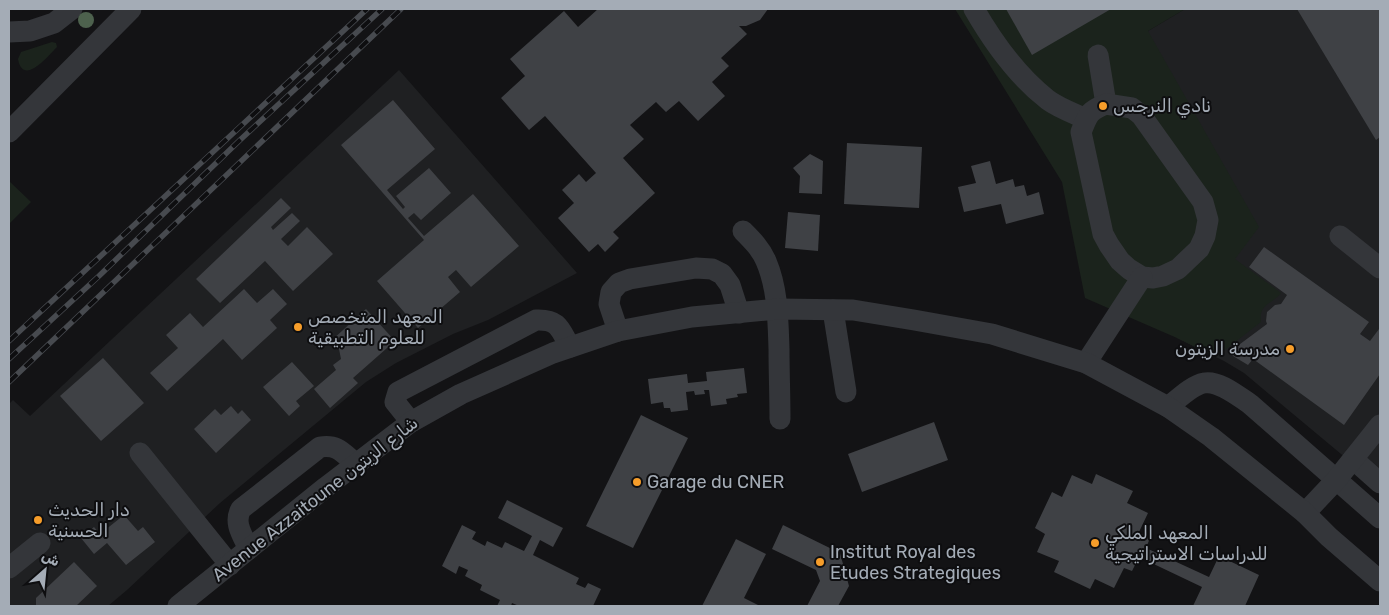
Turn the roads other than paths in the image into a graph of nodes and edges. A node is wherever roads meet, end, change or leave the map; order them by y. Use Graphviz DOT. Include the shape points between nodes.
graph roads {
  1 [pos="72,9"];
  2 [pos="131,9"];
  3 [pos="974,9"];
  4 [pos="9,32"];
  5 [pos="1098,55"];
  6 [pos="1106,104"];
  7 [pos="1086,118"];
  8 [pos="9,132"];
  9 [pos="743,231"];
  10 [pos="1340,236"];
  11 [pos="1380,268"];
  12 [pos="1142,277"];
  13 [pos="778,309"];
  14 [pos="833,310"];
  15 [pos="739,313"];
  16 [pos="618,331"];
  17 [pos="570,347"];
  18 [pos="1086,363"];
  19 [pos="846,392"];
  20 [pos="1168,407"];
  21 [pos="780,419"];
  22 [pos="411,422"];
  23 [pos="1380,425"];
  24 [pos="140,453"];
  25 [pos="1353,459"];
  26 [pos="356,464"];
  27 [pos="1337,479"];
  28 [pos="1380,482"];
  29 [pos="1305,513"];
  30 [pos="1380,518"];
  31 [pos="40,543"];
  32 [pos="249,549"];
  33 [pos="230,564"];
  34 [pos="9,568"];
  35 [pos="1380,581"];
  36 [pos="178,606"];
  1 -- 4 [label="street" via="54,23 30,31"];
  2 -- 8 [label="street"];
  3 -- 7 [label="street" via="1022,76 1048,100"];
  5 -- 6 [label="street"];
  6 -- 7 [label="street" via="1094,109"];
  6 -- 12 [label="street" via="1132,108 1142,115 1203,202 1208,220 1199,249 1178,269 1163,276"];
  7 -- 12 [label="street" via="1081,132 1103,234 1114,254"];
  9 -- 13 [label="street" via="766,260"];
  10 -- 11 [label="street"];
  12 -- 18 [label="street"];
  13 -- 14 [label="street, Avenue Azzaitoune شارع الزيتون"];
  13 -- 15 [label="street, Avenue Azzaitoune شارع الزيتون"];
  13 -- 21 [label="street"];
  14 -- 18 [label="street, Avenue Azzaitoune شارع الزيتون" via="853,310 992,334"];
  14 -- 19 [label="street"];
  15 -- 16 [label="street, Avenue Azzaitoune شارع الزيتون" via="692,317"];
  15 -- 16 [label="street" via="730,285 722,274 712,269 696,268 619,283 611,292 609,304"];
  16 -- 17 [label="street, Avenue Azzaitoune شارع الزيتون"];
  17 -- 22 [label="street, Avenue Azzaitoune شارع الزيتون" via="461,394"];
  17 -- 22 [label="street" via="559,326 552,321 536,320 398,392 395,402"];
  18 -- 20 [label="street, Avenue Azzaitoune شارع الزيتون"];
  20 -- 27 [label="street" via="1198,385 1213,383 1250,404"];
  20 -- 29 [label="street, Avenue Azzaitoune شارع الزيتون" via="1211,437"];
  22 -- 26 [label="street, Avenue Azzaitoune شارع الزيتون"];
  23 -- 25 [label="street"];
  24 -- 33 [label="street"];
  25 -- 27 [label="street"];
  25 -- 28 [label="street"];
  26 -- 32 [label="street, Avenue Azzaitoune شارع الزيتون"];
  26 -- 32 [label="street" via="329,445 320,447 305,458 238,515 238,524"];
  27 -- 29 [label="street"];
  27 -- 30 [label="street"];
  29 -- 35 [label="street, Avenue Azzaitoune شارع الزيتون"];
  31 -- 34 [label="street"];
  32 -- 33 [label="street, Avenue Azzaitoune شارع الزيتون"];
  33 -- 36 [label="street, Avenue Azzaitoune شارع الزيتون"];
}
